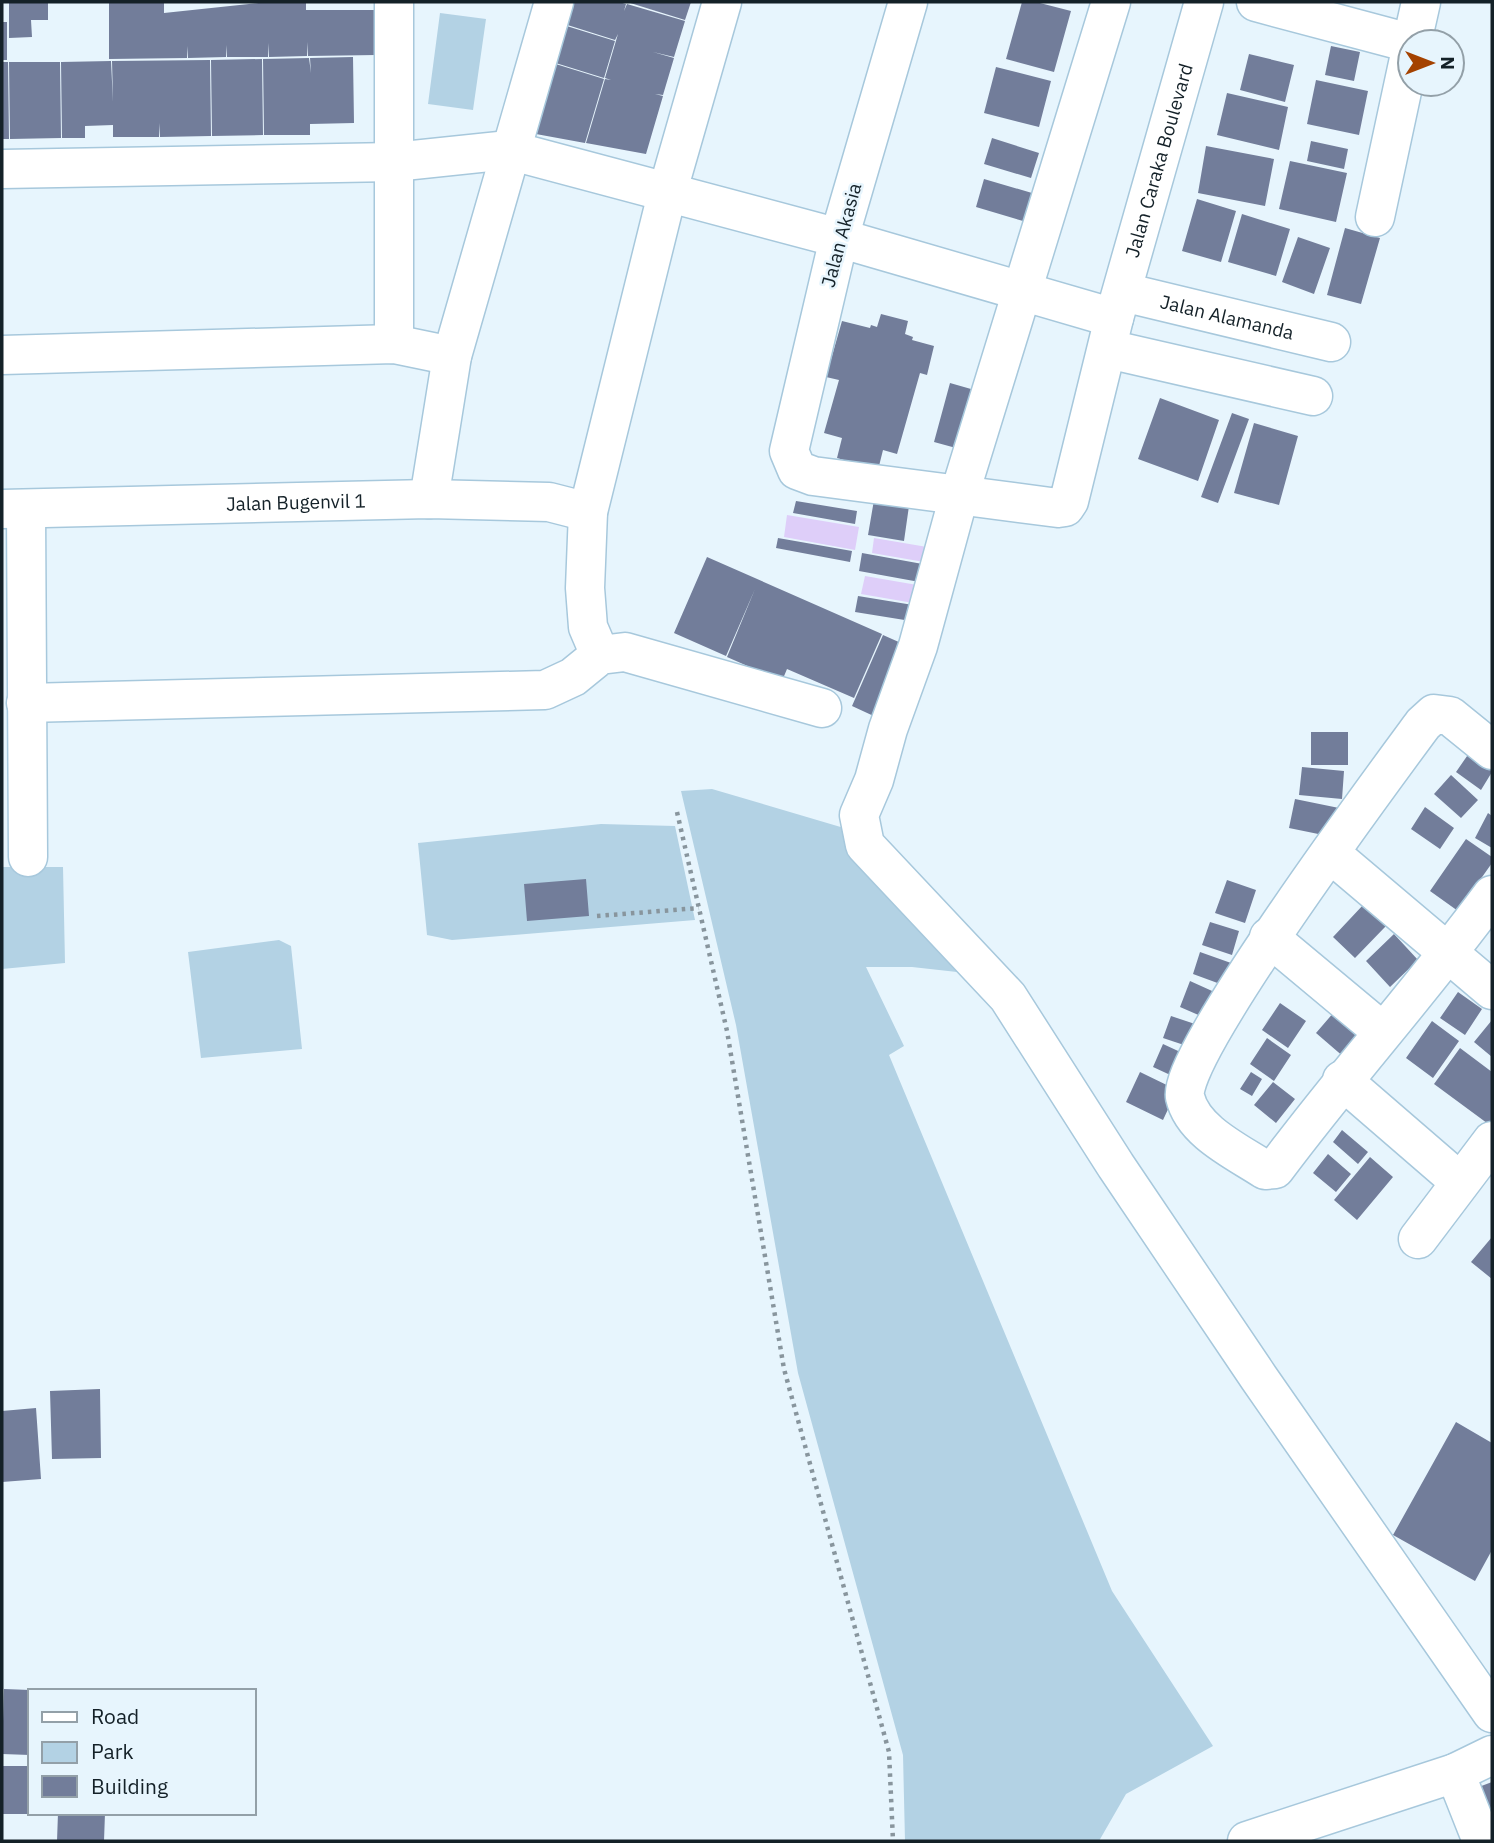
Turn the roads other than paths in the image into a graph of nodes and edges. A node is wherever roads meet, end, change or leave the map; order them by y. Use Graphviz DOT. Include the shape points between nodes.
graph roads {
  1 [pos="394,2"];
  2 [pos="554,2"];
  3 [pos="722,2"];
  4 [pos="908,2"];
  5 [pos="1111,2"];
  6 [pos="1204,2"];
  7 [pos="1256,2"];
  8 [pos="1421,2"];
  9 [pos="1414,28"];
  10 [pos="1396,38"];
  11 [pos="1401,98"];
  12 [pos="509,150"];
  13 [pos="394,162"];
  14 [pos="2,169"];
  15 [pos="668,190"];
  16 [pos="1375,217"];
  17 [pos="839,237"];
  18 [pos="1023,291"];
  19 [pos="1115,320"];
  20 [pos="1331,342"];
  21 [pos="394,344"];
  22 [pos="2,355"];
  23 [pos="452,356"];
  24 [pos="1313,396"];
  25 [pos="959,496"];
  26 [pos="429,499"];
  27 [pos="14,510"];
  28 [pos="587,512"];
  29 [pos="600,655"];
  30 [pos="26,703"];
  31 [pos="822,708"];
  32 [pos="1492,750"];
  33 [pos="1329,853"];
  34 [pos="29,857"];
  35 [pos="1492,895"];
  36 [pos="1269,937"];
  37 [pos="1449,954"];
  38 [pos="1492,990"];
  39 [pos="1383,1032"];
  40 [pos="1342,1080"];
  41 [pos="1492,1141"];
  42 [pos="1460,1182"];
  43 [pos="1418,1239"];
  44 [pos="1492,1713"];
  45 [pos="1492,1755"];
  46 [pos="1455,1773"];
  47 [pos="1247,1841"];
  48 [pos="1482,1841"];
  1 -- 13 [label="street"];
  2 -- 12 [label="street"];
  3 -- 15 [label="street"];
  4 -- 17 [label="street, Jalan Akasia"];
  5 -- 18 [label="street"];
  6 -- 19 [label="street, Jalan Caraka Boulevard"];
  7 -- 10 [label="street"];
  8 -- 9 [label="street"];
  11 -- 16 [label="street"];
  12 -- 13 [label="street"];
  12 -- 15 [label="street"];
  12 -- 23 [label="street"];
  13 -- 14 [label="street"];
  13 -- 21 [label="street"];
  15 -- 17 [label="street"];
  15 -- 28 [label="street"];
  17 -- 18 [label="street"];
  17 -- 25 [label="street, Jalan Akasia" via="789,451 797,470"];
  18 -- 19 [label="street"];
  18 -- 25 [label="street"];
  19 -- 20 [label="street, Jalan Alamanda"];
  19 -- 24 [label="street"];
  19 -- 25 [label="street, Jalan Caraka Boulevard" via="1065,507"];
  21 -- 22 [label="street"];
  21 -- 23 [label="street"];
  23 -- 26 [label="street"];
  25 -- 44 [label="street" via="918,646 859,815 865,845 1008,997 1251,1367"];
  26 -- 27 [label="street, Jalan Bugenvil 1"];
  26 -- 28 [label="street, Jalan Bugenvil 1" via="549,502"];
  27 -- 30 [label="street"];
  28 -- 29 [label="street" via="588,627"];
  29 -- 30 [label="street" via="573,677 545,690"];
  29 -- 31 [label="street" via="625,652"];
  30 -- 34 [label="street"];
  32 -- 33 [label="street" via="1450,716 1434,714"];
  33 -- 36 [label="street"];
  33 -- 37 [label="street"];
  35 -- 37 [label="street"];
  36 -- 39 [label="street"];
  36 -- 40 [label="street" via="1192,1068 1184,1094 1191,1115 1213,1135 1270,1171"];
  37 -- 38 [label="street"];
  37 -- 39 [label="street"];
  39 -- 40 [label="street"];
  40 -- 42 [label="street"];
  41 -- 42 [label="street"];
  42 -- 43 [label="street"];
  45 -- 46 [label="street"];
  46 -- 47 [label="street"];
  46 -- 48 [label="street"];
}
